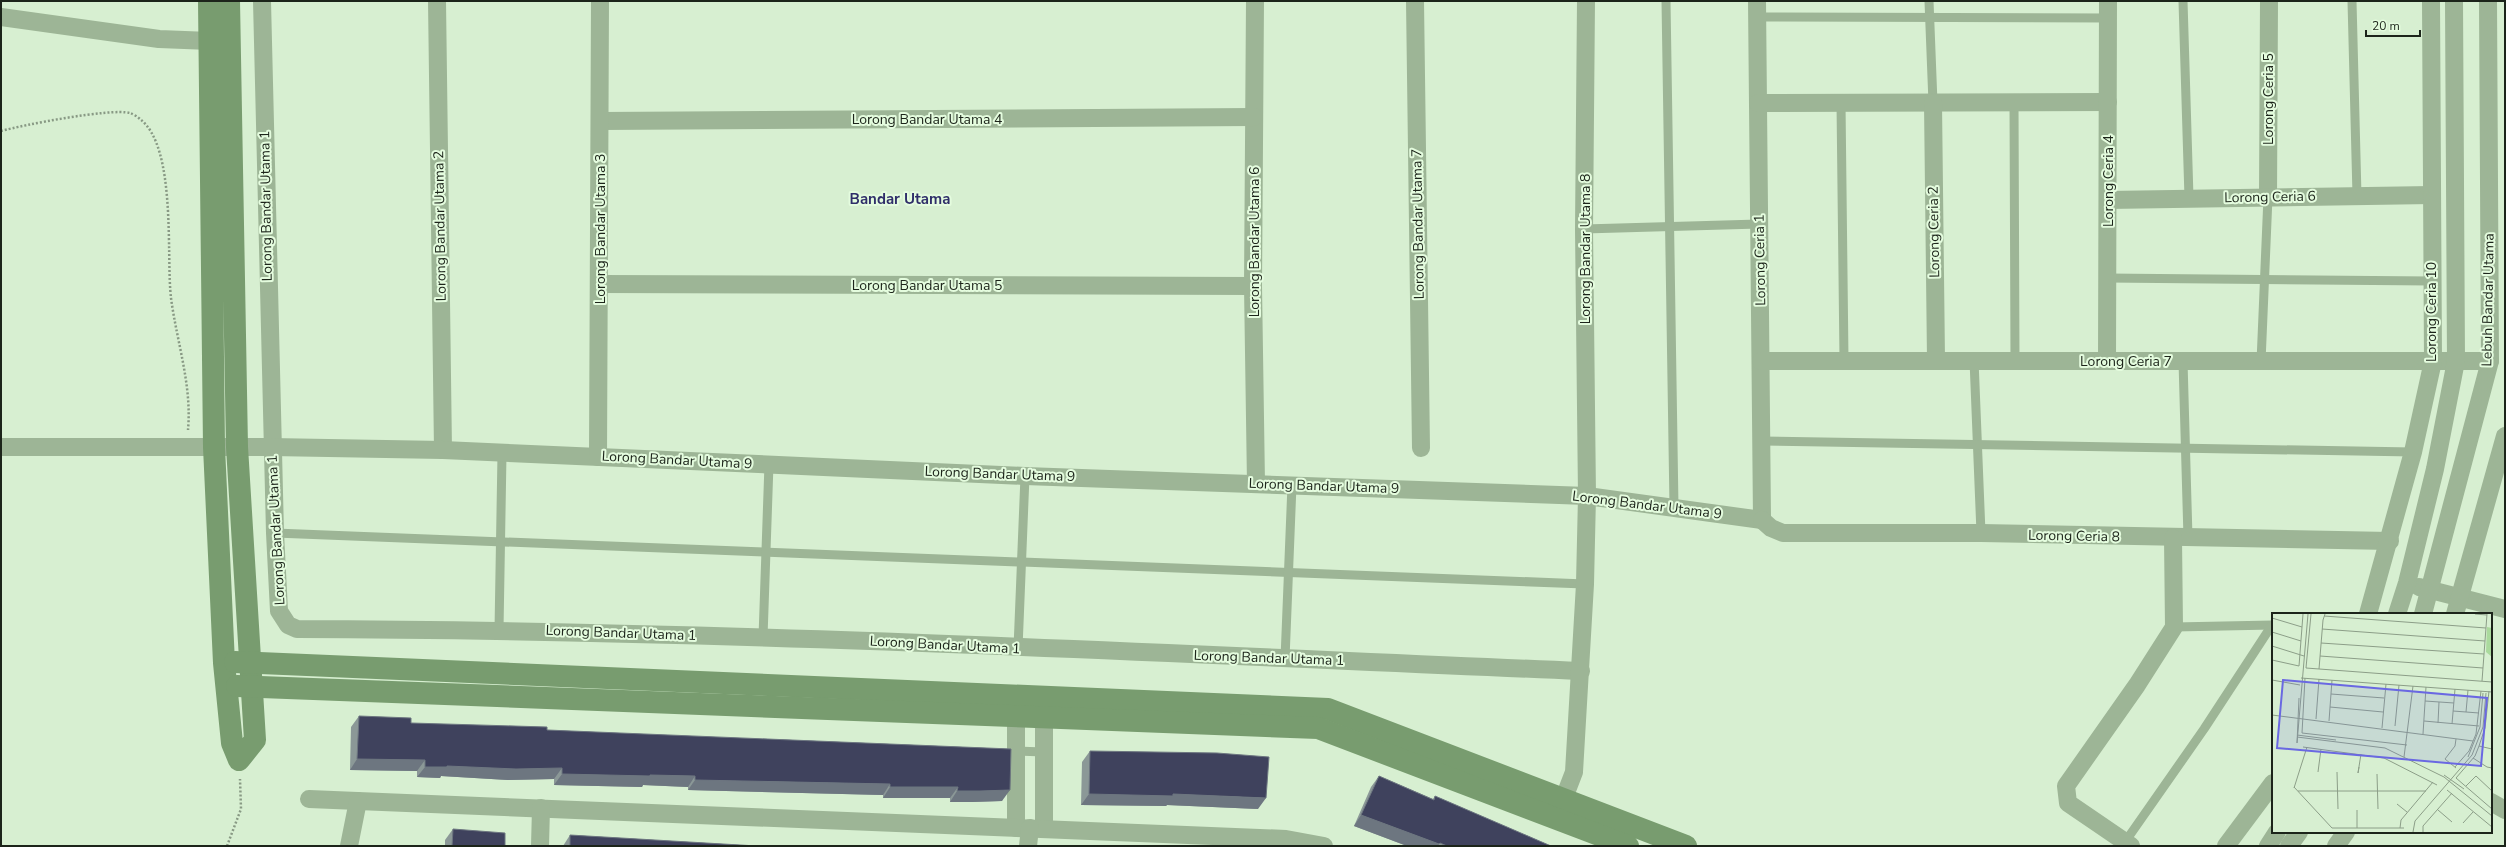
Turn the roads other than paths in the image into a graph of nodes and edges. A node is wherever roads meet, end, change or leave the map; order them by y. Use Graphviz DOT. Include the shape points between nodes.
graph roads {
  1 [pos="209,1"];
  2 [pos="229,1"];
  3 [pos="262,1"];
  4 [pos="437,1"];
  5 [pos="600,1"];
  6 [pos="1255,1"];
  7 [pos="1415,1"];
  8 [pos="1586,1"];
  9 [pos="1666,1"];
  10 [pos="1929,1"];
  11 [pos="2183,1"];
  12 [pos="2269,1"];
  13 [pos="2352,1"];
  14 [pos="2431,1"];
  15 [pos="2454,1"];
  16 [pos="2488,1"];
  17 [pos="1757,9"];
  18 [pos="2108,10"];
  19 [pos="1,17"];
  20 [pos="1929,18"];
  21 [pos="210,41"];
  22 [pos="2108,102"];
  23 [pos="1758,103"];
  24 [pos="1841,103"];
  25 [pos="1932,103"];
  26 [pos="2014,103"];
  27 [pos="1254,117"];
  28 [pos="600,121"];
  29 [pos="2432,195"];
  30 [pos="2357,196"];
  31 [pos="2268,197"];
  32 [pos="2189,198"];
  33 [pos="2108,200"];
  34 [pos="1759,224"];
  35 [pos="1670,227"];
  36 [pos="1584,229"];
  37 [pos="2107,278"];
  38 [pos="2264,280"];
  39 [pos="2431,281"];
  40 [pos="600,284"];
  41 [pos="1253,286"];
  42 [pos="1761,360"];
  43 [pos="1844,360"];
  44 [pos="1936,360"];
  45 [pos="1974,360"];
  46 [pos="2015,360"];
  47 [pos="2107,360"];
  48 [pos="2183,361"];
  49 [pos="2433,361"];
  50 [pos="2490,361"];
  51 [pos="2261,362"];
  52 [pos="2456,362"];
  53 [pos="1761,440"];
  54 [pos="2505,440"];
  55 [pos="1977,444"];
  56 [pos="1,447"];
  57 [pos="214,447"];
  58 [pos="237,447"];
  59 [pos="271,447"];
  60 [pos="1421,448"];
  61 [pos="2186,448"];
  62 [pos="443,450"];
  63 [pos="2412,452"];
  64 [pos="502,454"];
  65 [pos="598,457"];
  66 [pos="769,464"];
  67 [pos="1025,476"];
  68 [pos="1256,484"];
  69 [pos="1292,485"];
  70 [pos="1587,496"];
  71 [pos="1674,507"];
  72 [pos="1762,520"];
  73 [pos="275,533"];
  74 [pos="1981,533"];
  75 [pos="2180,538"];
  76 [pos="2390,541"];
  77 [pos="500,542"];
  78 [pos="766,552"];
  79 [pos="1022,562"];
  80 [pos="1289,573"];
  81 [pos="2408,583"];
  82 [pos="1585,584"];
  83 [pos="2430,591"];
  84 [pos="2458,606"];
  85 [pos="2505,609"];
  86 [pos="2368,613"];
  87 [pos="2397,613"];
  88 [pos="2422,613"];
  89 [pos="2272,625"];
  90 [pos="2174,627"];
  91 [pos="2272,627"];
  92 [pos="499,630"];
  93 [pos="763,637"];
  94 [pos="1018,648"];
  95 [pos="1285,659"];
  96 [pos="224,662"];
  97 [pos="250,662"];
  98 [pos="1581,671"];
  99 [pos="226,685"];
  100 [pos="253,686"];
  101 [pos="1016,706"];
  102 [pos="1044,707"];
  103 [pos="1016,751"];
  104 [pos="1044,752"];
  105 [pos="2272,784"];
  106 [pos="309,799"];
  107 [pos="358,801"];
  108 [pos="2492,803"];
  109 [pos="541,808"];
  110 [pos="1560,809"];
  111 [pos="2505,810"];
  112 [pos="1030,833"];
  113 [pos="2276,833"];
  114 [pos="2298,833"];
  115 [pos="2345,833"];
  116 [pos="2128,844"];
  117 [pos="349,846"];
  118 [pos="540,846"];
  119 [pos="1324,846"];
  120 [pos="1628,846"];
  121 [pos="1686,846"];
  122 [pos="2226,846"];
  123 [pos="2268,846"];
  124 [pos="2289,846"];
  125 [pos="2336,846"];
  1 -- 21 [label="street"];
  2 -- 58 [label="street"];
  3 -- 59 [label="street, Lorong Bandar Utama 1"];
  4 -- 62 [label="street, Lorong Bandar Utama 2"];
  5 -- 28 [label="street, Lorong Bandar Utama 3"];
  6 -- 27 [label="street, Lorong Bandar Utama 6"];
  7 -- 60 [label="street, Lorong Bandar Utama 7"];
  8 -- 36 [label="street, Lorong Bandar Utama 8"];
  9 -- 35 [label="lane"];
  10 -- 20 [label="lane"];
  11 -- 32 [label="lane"];
  12 -- 31 [label="street, Lorong Ceria 5"];
  13 -- 30 [label="lane"];
  14 -- 29 [label="street, Lorong Ceria 10"];
  15 -- 52 [label="street"];
  16 -- 50 [label="street, Lebuh Bandar Utama"];
  17 -- 20 [label="lane"];
  17 -- 23 [label="street, Lorong Ceria 1"];
  18 -- 20 [label="lane"];
  18 -- 22 [label="street, Lorong Ceria 4"];
  19 -- 21 [label="street" via="159,39"];
  20 -- 25 [label="lane"];
  21 -- 57 [label="street"];
  22 -- 26 [label="street"];
  22 -- 33 [label="street, Lorong Ceria 4"];
  23 -- 24 [label="street"];
  23 -- 34 [label="street, Lorong Ceria 1"];
  24 -- 25 [label="street"];
  24 -- 43 [label="lane"];
  25 -- 26 [label="street"];
  25 -- 44 [label="street, Lorong Ceria 2"];
  26 -- 46 [label="lane"];
  27 -- 28 [label="street, Lorong Bandar Utama 4"];
  27 -- 41 [label="street, Lorong Bandar Utama 6"];
  28 -- 40 [label="street, Lorong Bandar Utama 3"];
  29 -- 30 [label="street, Lorong Ceria 6"];
  29 -- 39 [label="street, Lorong Ceria 10"];
  30 -- 31 [label="street, Lorong Ceria 6"];
  31 -- 32 [label="street, Lorong Ceria 6"];
  31 -- 38 [label="lane"];
  32 -- 33 [label="street, Lorong Ceria 6"];
  33 -- 37 [label="street, Lorong Ceria 4"];
  34 -- 35 [label="lane"];
  34 -- 42 [label="street, Lorong Ceria 1"];
  35 -- 36 [label="lane"];
  35 -- 71 [label="lane"];
  36 -- 70 [label="street, Lorong Bandar Utama 8"];
  37 -- 38 [label="lane"];
  37 -- 47 [label="street, Lorong Ceria 4"];
  38 -- 39 [label="lane"];
  38 -- 51 [label="lane"];
  39 -- 49 [label="street, Lorong Ceria 10"];
  40 -- 41 [label="street, Lorong Bandar Utama 5"];
  40 -- 65 [label="street, Lorong Bandar Utama 3"];
  41 -- 68 [label="street, Lorong Bandar Utama 6"];
  42 -- 43 [label="street, Lorong Ceria 7"];
  42 -- 53 [label="street, Lorong Ceria 1"];
  43 -- 44 [label="street, Lorong Ceria 7"];
  44 -- 45 [label="street, Lorong Ceria 7"];
  45 -- 46 [label="street, Lorong Ceria 7"];
  45 -- 55 [label="lane"];
  46 -- 47 [label="street, Lorong Ceria 7"];
  47 -- 48 [label="street, Lorong Ceria 7"];
  48 -- 51 [label="street, Lorong Ceria 7"];
  48 -- 61 [label="lane"];
  49 -- 51 [label="street, Lorong Ceria 7"];
  49 -- 52 [label="street, Lorong Ceria 7"];
  49 -- 63 [label="street, Lorong Ceria 10"];
  50 -- 52 [label="street, Lorong Ceria 7"];
  50 -- 83 [label="street, Lebuh Bandar Utama"];
  52 -- 81 [label="street" via="2435,469"];
  53 -- 55 [label="lane"];
  53 -- 72 [label="street, Lorong Ceria 1"];
  54 -- 84 [label="street"];
  55 -- 61 [label="lane"];
  55 -- 74 [label="lane"];
  56 -- 57 [label="street, Lorong Bandar Utama 9"];
  57 -- 58 [label="street, Lorong Bandar Utama 9"];
  57 -- 96 [label="street"];
  58 -- 59 [label="street, Lorong Bandar Utama 9"];
  58 -- 97 [label="street"];
  59 -- 62 [label="street, Lorong Bandar Utama 9"];
  59 -- 73 [label="street, Lorong Bandar Utama 1"];
  61 -- 63 [label="lane"];
  61 -- 75 [label="lane"];
  62 -- 64 [label="street, Lorong Bandar Utama 9"];
  63 -- 76 [label="street, Lorong Ceria 10"];
  64 -- 65 [label="street, Lorong Bandar Utama 9"];
  64 -- 77 [label="lane"];
  65 -- 66 [label="street, Lorong Bandar Utama 9"];
  66 -- 67 [label="street, Lorong Bandar Utama 9"];
  66 -- 78 [label="lane"];
  67 -- 68 [label="street, Lorong Bandar Utama 9"];
  67 -- 79 [label="lane"];
  68 -- 69 [label="street, Lorong Bandar Utama 9"];
  69 -- 70 [label="street, Lorong Bandar Utama 9"];
  69 -- 80 [label="lane"];
  70 -- 71 [label="street, Lorong Bandar Utama 9"];
  70 -- 82 [label="street, Lorong Bandar Utama 8"];
  71 -- 72 [label="street, Lorong Bandar Utama 9"];
  72 -- 74 [label="street, Lorong Ceria 8" via="1771,528 1784,533"];
  73 -- 77 [label="lane"];
  73 -- 92 [label="street, Lorong Bandar Utama 1" via="279,611 288,625 297,630"];
  74 -- 75 [label="street, Lorong Ceria 8"];
  75 -- 76 [label="street, Lorong Ceria 8"];
  75 -- 90 [label="street"];
  76 -- 86 [label="street, Lorong Ceria 10"];
  77 -- 78 [label="lane"];
  77 -- 92 [label="lane"];
  78 -- 79 [label="lane"];
  78 -- 93 [label="lane"];
  79 -- 80 [label="lane"];
  79 -- 94 [label="lane"];
  80 -- 82 [label="lane"];
  80 -- 95 [label="lane"];
  81 -- 83 [label="street"];
  81 -- 87 [label="street"];
  82 -- 98 [label="street, Lorong Bandar Utama 8"];
  83 -- 84 [label="street"];
  83 -- 88 [label="street, Lebuh Bandar Utama"];
  84 -- 85 [label="street"];
  89 -- 90 [label="lane"];
  90 -- 116 [label="street" via="2066,786 2068,803"];
  91 -- 116 [label="lane"];
  92 -- 93 [label="street, Lorong Bandar Utama 1"];
  93 -- 94 [label="street, Lorong Bandar Utama 1"];
  94 -- 95 [label="street, Lorong Bandar Utama 1"];
  95 -- 98 [label="street, Lorong Bandar Utama 1"];
  96 -- 97 [label="street"];
  96 -- 99 [label="street"];
  97 -- 100 [label="street"];
  97 -- 101 [label="street"];
  98 -- 110 [label="street, Lorong Bandar Utama 8" via="1574,772"];
  99 -- 100 [label="street"];
  99 -- 100 [label="street" via="232,743 239,760 255,740"];
  100 -- 101 [label="street"];
  101 -- 102 [label="street"];
  101 -- 103 [label="street"];
  102 -- 104 [label="street"];
  102 -- 110 [label="street" via="1318,728"];
  103 -- 104 [label="lane"];
  103 -- 112 [label="street"];
  104 -- 112 [label="street"];
  105 -- 122 [label="street"];
  106 -- 107 [label="street"];
  107 -- 109 [label="street"];
  107 -- 117 [label="street"];
  108 -- 111 [label="street"];
  109 -- 112 [label="street"];
  109 -- 118 [label="street"];
  110 -- 120 [label="street"];
  110 -- 121 [label="street"];
  112 -- 119 [label="street" via="1286,839"];
  113 -- 123 [label="street"];
  114 -- 124 [label="street"];
  115 -- 125 [label="street"];
}
